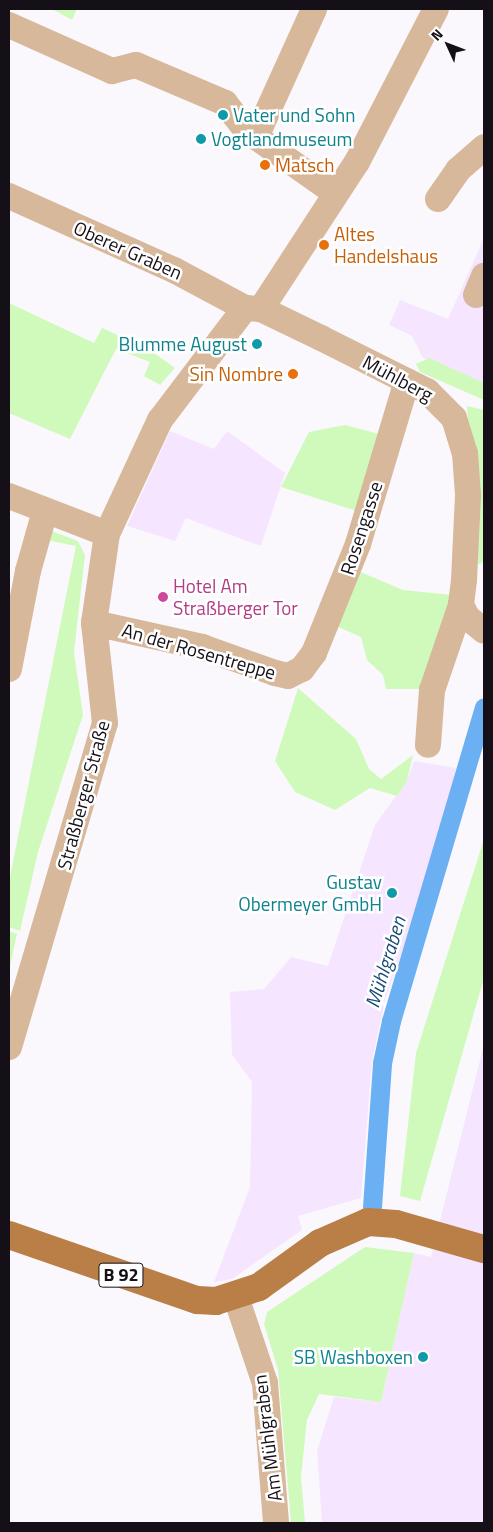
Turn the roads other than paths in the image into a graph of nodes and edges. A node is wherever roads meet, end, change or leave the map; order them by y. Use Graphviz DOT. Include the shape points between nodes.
graph roads {
  1 [pos="314,9"];
  2 [pos="436,9"];
  3 [pos="9,25"];
  4 [pos="256,137"];
  5 [pos="484,147"];
  6 [pos="335,193"];
  7 [pos="9,196"];
  8 [pos="438,199"];
  9 [pos="253,308"];
  10 [pos="407,381"];
  11 [pos="9,496"];
  12 [pos="46,511"];
  13 [pos="107,534"];
  14 [pos="461,605"];
  15 [pos="94,623"];
  16 [pos="484,631"];
  17 [pos="302,669"];
  18 [pos="9,670"];
  19 [pos="428,745"];
  20 [pos="9,1047"];
  21 [pos="9,1235"];
  22 [pos="484,1249"];
  23 [pos="236,1297"];
  24 [pos="276,1523"];
  1 -- 4 [label="street"];
  2 -- 6 [label="street, Straßberger Straße" via="378,126"];
  3 -- 4 [label="street" via="112,71 136,65 225,103"];
  4 -- 6 [label="street"];
  5 -- 8 [label="street" via="458,170"];
  6 -- 9 [label="street, Straßberger Straße"];
  7 -- 9 [label="street, Oberer Graben"];
  9 -- 10 [label="street, Mühlberg"];
  9 -- 13 [label="street, Straßberger Straße" via="160,420"];
  10 -- 14 [label="street, Mühlberg" via="441,402 454,418 465,453 468,495"];
  10 -- 17 [label="street, Rosengasse" via="358,544 314,653"];
  11 -- 12 [label="street"];
  12 -- 13 [label="street"];
  12 -- 18 [label="street" via="28,571"];
  13 -- 15 [label="street, Straßberger Straße"];
  14 -- 16 [label="street" via="467,617"];
  14 -- 19 [label="street, Mühlberg" via="432,690"];
  15 -- 17 [label="street, An der Rosentreppe" via="202,647 288,676"];
  15 -- 20 [label="street, Straßberger Straße" via="105,722"];
  21 -- 23 [label="main road, B 92" via="197,1300"];
  22 -- 23 [label="main road, B 92" via="422,1230 368,1222 339,1233"];
  23 -- 24 [label="street, Am Mühlgraben" via="265,1383"];
}
